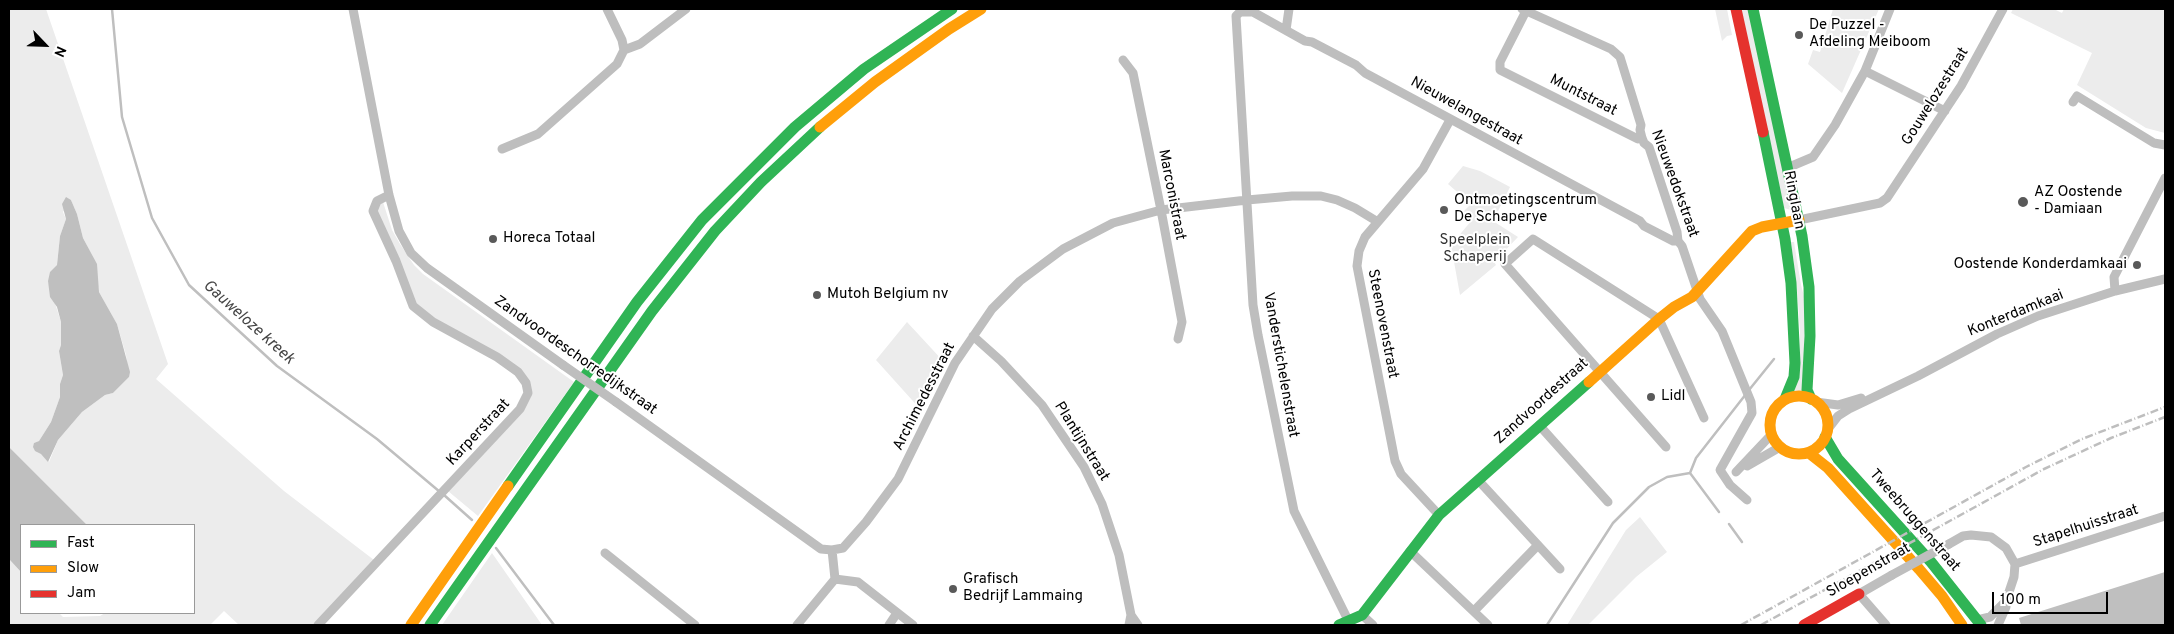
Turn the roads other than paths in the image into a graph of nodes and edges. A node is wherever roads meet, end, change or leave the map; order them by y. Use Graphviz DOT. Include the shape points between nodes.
graph roads {
  1 [pos="353,9"];
  2 [pos="607,9"];
  3 [pos="686,9"];
  4 [pos="952,9"];
  5 [pos="981,9"];
  6 [pos="1289,9"];
  7 [pos="1736,9"];
  8 [pos="1753,9"];
  9 [pos="1890,9"];
  10 [pos="2003,9"];
  11 [pos="1524,10"];
  12 [pos="1240,12"];
  13 [pos="1286,30"];
  14 [pos="624,50"];
  15 [pos="1123,60"];
  16 [pos="1865,71"];
  17 [pos="2073,102"];
  18 [pos="1945,111"];
  19 [pos="1450,120"];
  20 [pos="1642,138"];
  21 [pos="2165,145"];
  22 [pos="502,149"];
  23 [pos="1787,168"];
  24 [pos="2165,178"];
  25 [pos="389,195"];
  26 [pos="1247,200"];
  27 [pos="1160,210"];
  28 [pos="1799,220"];
  29 [pos="1378,222"];
  30 [pos="1782,223"];
  31 [pos="1678,241"];
  32 [pos="2165,279"];
  33 [pos="2115,291"];
  34 [pos="1698,292"];
  35 [pos="1659,319"];
  36 [pos="973,336"];
  37 [pos="1178,340"];
  38 [pos="1599,371"];
  39 [pos="1885,392"];
  40 [pos="1785,399"];
  41 [pos="1813,400"];
  42 [pos="1704,418"];
  43 [pos="1539,425"];
  44 [pos="1826,433"];
  45 [pos="1771,434"];
  46 [pos="1666,447"];
  47 [pos="1780,447"];
  48 [pos="1809,453"];
  49 [pos="1478,480"];
  50 [pos="1747,500"];
  51 [pos="1608,502"];
  52 [pos="1439,515"];
  53 [pos="2165,516"];
  54 [pos="1538,545"];
  55 [pos="832,550"];
  56 [pos="1410,551"];
  57 [pos="605,553"];
  58 [pos="2015,564"];
  59 [pos="1560,569"];
  60 [pos="835,579"];
  61 [pos="1859,594"];
  62 [pos="2006,601"];
  63 [pos="1474,611"];
  64 [pos="897,613"];
  65 [pos="1131,615"];
  66 [pos="1362,615"];
  67 [pos="1979,623"];
  68 [pos="1344,624"];
  69 [pos="318,625"];
  70 [pos="410,625"];
  71 [pos="430,625"];
  72 [pos="695,625"];
  73 [pos="797,625"];
  74 [pos="888,625"];
  75 [pos="913,625"];
  76 [pos="1129,625"];
  77 [pos="1138,625"];
  78 [pos="1372,625"];
  79 [pos="1488,625"];
  80 [pos="1804,625"];
  81 [pos="1886,625"];
  82 [pos="1962,625"];
  83 [pos="1998,625"];
  1 -- 25 [label="street, Zandvoordeschorredijkstraat"];
  2 -- 14 [label="street"];
  3 -- 14 [label="street" via="640,44"];
  4 -- 70 [label="main road" via="864,69 795,127 702,220 637,302"];
  5 -- 71 [label="main road" via="875,82 811,135 715,231 652,311"];
  6 -- 13 [label="street"];
  7 -- 30 [label="main road, Ringlaan"];
  8 -- 23 [label="main road, Ringlaan"];
  9 -- 16 [label="street"];
  10 -- 18 [label="street, Gouwelozestraat"];
  11 -- 20 [label="street, Nieuwedokstraat" via="1611,49 1620,57"];
  11 -- 20 [label="street, Muntstraat" via="1498,66 1500,70 1638,139"];
  12 -- 13 [label="street, Nieuwelangestraat" via="1253,12"];
  12 -- 26 [label="street, Vanderstichelenstraat" via="1236,16"];
  13 -- 19 [label="street, Nieuwelangestraat"];
  14 -- 22 [label="street" via="617,64 538,134"];
  15 -- 27 [label="street, Marconistraat" via="1133,73"];
  16 -- 18 [label="street"];
  16 -- 23 [label="street" via="1813,157"];
  17 -- 21 [label="street" via="2078,96 2154,143"];
  18 -- 28 [label="street, Gouwelozestraat" via="1887,198 1880,203"];
  19 -- 29 [label="street, Steenovenstraat" via="1423,169"];
  19 -- 31 [label="street, Nieuwelangestraat" via="1644,226"];
  20 -- 31 [label="street, Nieuwedokstraat" via="1649,147"];
  23 -- 28 [label="main road, Ringlaan"];
  24 -- 33 [label="street" via="2114,277"];
  25 -- 55 [label="street, Zandvoordeschorredijkstraat, bridge" via="398,231 411,253 427,268 821,549"];
  25 -- 69 [label="street, Karperstraat" via="377,201 373,211 413,306 433,322 504,362 524,378 528,388 520,409"];
  26 -- 27 [label="street, Archimedesstraat"];
  26 -- 29 [label="street, Archimedesstraat" via="1321,196 1338,200"];
  26 -- 68 [label="street, Vanderstichelenstraat" via="1253,305 1294,511"];
  27 -- 36 [label="street, Archimedesstraat" via="1113,223 1064,249 1020,280 992,309"];
  27 -- 37 [label="street, Marconistraat" via="1182,322"];
  28 -- 30 [label="main road, Zandvoordestraat"];
  28 -- 41 [label="main road, Ringlaan" via="1809,287 1807,390"];
  29 -- 52 [label="street, Steenovenstraat" via="1365,237 1357,266 1393,452 1401,474"];
  30 -- 34 [label="main road, Zandvoordestraat" via="1752,231"];
  30 -- 40 [label="main road, Ringlaan" via="1791,284 1794,338 1794,377"];
  31 -- 34 [label="street, Nieuwedokstraat"];
  32 -- 33 [label="street, Konterdamkaai"];
  33 -- 39 [label="street, Konterdamkaai" via="2038,316"];
  34 -- 35 [label="main road, Zandvoordestraat"];
  34 -- 50 [label="street, Nieuwedokstraat" via="1722,331 1751,402 1752,413 1720,470 1730,485"];
  35 -- 38 [label="main road, Zandvoordestraat"];
  35 -- 38 [label="street" via="1534,239 1505,264"];
  35 -- 42 [label="street"];
  36 -- 55 [label="street, Archimedesstraat" via="955,363 898,479 852,539 843,548"];
  36 -- 65 [label="street, Plantijnstraat" via="1042,405 1084,467 1113,533"];
  38 -- 43 [label="main road, Zandvoordestraat"];
  38 -- 46 [label="street"];
  39 -- 41 [label="street, Konterdamkaai" via="1830,406"];
  39 -- 44 [label="street, Konterdamkaai" via="1849,408 1838,416"];
  40 -- 41 [label="main road" via="1803,396"];
  40 -- 45 [label="main road" via="1772,414"];
  41 -- 44 [label="main road" via="1826,414"];
  43 -- 49 [label="main road, Zandvoordestraat"];
  43 -- 51 [label="street"];
  44 -- 48 [label="main road" via="1821,444"];
  44 -- 67 [label="main road, Tweebruggenstraat" via="1831,450 1838,459 1931,562"];
  45 -- 47 [label="main road"];
  45 -- 47 [label="street" via="1736,472"];
  47 -- 48 [label="main road" via="1789,453"];
  48 -- 82 [label="main road, Tweebruggenstraat" via="1828,468 1919,569"];
  49 -- 52 [label="main road, Zandvoordestraat"];
  49 -- 54 [label="street"];
  52 -- 56 [label="main road, Zandvoordestraat"];
  53 -- 58 [label="street, Stapelhuisstraat"];
  54 -- 59 [label="street"];
  54 -- 63 [label="street"];
  55 -- 60 [label="street"];
  56 -- 63 [label="street"];
  56 -- 66 [label="main road, Zandvoordestraat"];
  57 -- 72 [label="street"];
  58 -- 61 [label="street, Sloepenstraat, bridge" via="2006,548 1991,537 1963,536"];
  58 -- 62 [label="street"];
  60 -- 64 [label="street" via="858,582"];
  60 -- 73 [label="street"];
  61 -- 80 [label="main road, Sloepenstraat"];
  61 -- 81 [label="street"];
  62 -- 67 [label="street"];
  62 -- 83 [label="street"];
  63 -- 79 [label="street"];
  64 -- 74 [label="street"];
  64 -- 75 [label="street"];
  65 -- 76 [label="street, Plantijnstraat"];
  65 -- 77 [label="street, Plantijnstraat"];
  66 -- 68 [label="main road, Zandvoordestraat"];
  66 -- 78 [label="street"];
}
